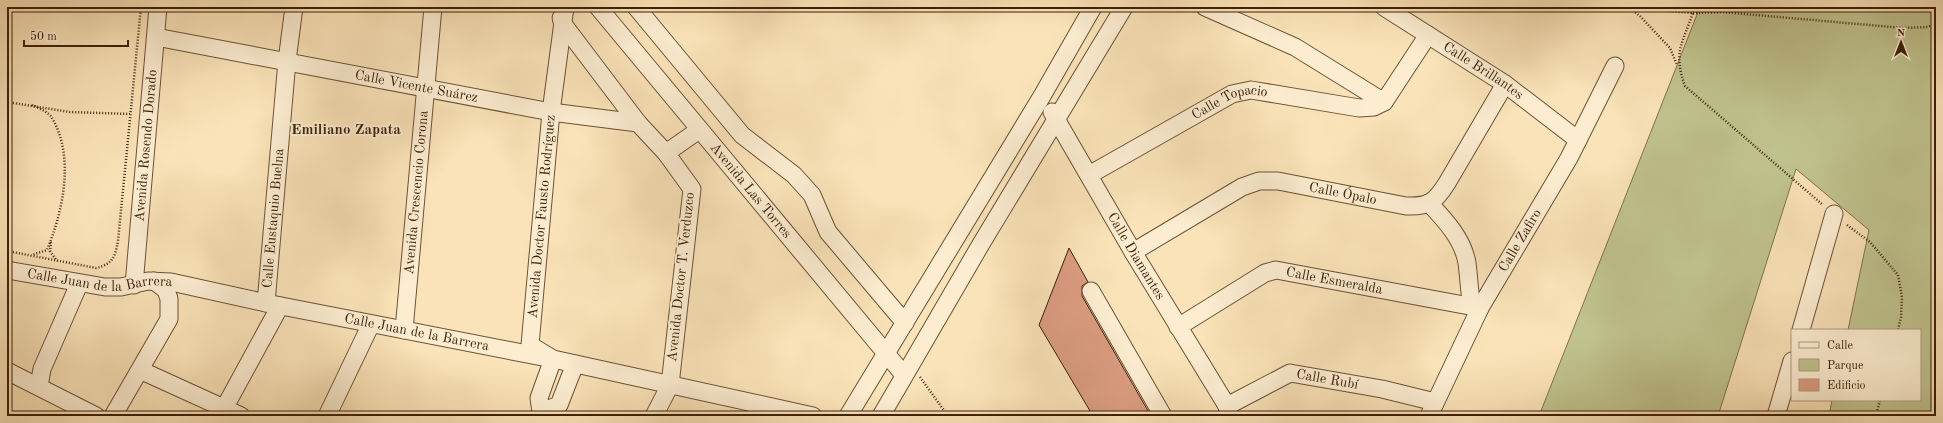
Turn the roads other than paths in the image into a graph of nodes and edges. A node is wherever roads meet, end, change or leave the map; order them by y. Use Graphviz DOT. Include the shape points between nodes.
graph roads {
  1 [pos="158,7"];
  2 [pos="294,7"];
  3 [pos="433,7"];
  4 [pos="556,7"];
  5 [pos="565,7"];
  6 [pos="598,7"];
  7 [pos="636,7"];
  8 [pos="1093,7"];
  9 [pos="1124,7"];
  10 [pos="1205,7"];
  11 [pos="1384,7"];
  12 [pos="563,24"];
  13 [pos="1428,35"];
  14 [pos="156,37"];
  15 [pos="286,61"];
  16 [pos="1615,66"];
  17 [pos="1505,84"];
  18 [pos="426,88"];
  19 [pos="1042,96"];
  20 [pos="1384,102"];
  21 [pos="551,112"];
  22 [pos="1057,120"];
  23 [pos="638,123"];
  24 [pos="699,130"];
  25 [pos="1578,140"];
  26 [pos="666,153"];
  27 [pos="1089,175"];
  28 [pos="1429,203"];
  29 [pos="1834,214"];
  30 [pos="1133,252"];
  31 [pos="11,273"];
  32 [pos="154,280"];
  33 [pos="79,284"];
  34 [pos="134,285"];
  35 [pos="1090,291"];
  36 [pos="273,304"];
  37 [pos="1476,307"];
  38 [pos="905,323"];
  39 [pos="371,324"];
  40 [pos="1178,327"];
  41 [pos="1801,329"];
  42 [pos="404,330"];
  43 [pos="885,352"];
  44 [pos="553,359"];
  45 [pos="575,364"];
  46 [pos="1791,364"];
  47 [pos="7,370"];
  48 [pos="140,370"];
  49 [pos="907,370"];
  50 [pos="670,385"];
  51 [pos="39,386"];
  52 [pos="1432,409"];
  53 [pos="1228,411"];
  54 [pos="222,412"];
  55 [pos="540,414"];
  56 [pos="96,416"];
  57 [pos="113,416"];
  58 [pos="241,416"];
  59 [pos="327,416"];
  60 [pos="654,416"];
  61 [pos="813,416"];
  62 [pos="848,416"];
  63 [pos="881,416"];
  64 [pos="1163,416"];
  65 [pos="1776,416"];
  1 -- 14 [label="street, Avenida Rosendo Dorado"];
  2 -- 15 [label="street, Calle Eustaquio Buelna"];
  3 -- 18 [label="street, Avenida Crescencio Corona"];
  4 -- 12 [label="street"];
  5 -- 12 [label="street, Avenida Doctor Fausto Rodríguez"];
  6 -- 24 [label="street, Avenida Las Torres"];
  7 -- 38 [label="street" via="742,135 794,175 812,195 828,232"];
  8 -- 19 [label="street"];
  9 -- 22 [label="street"];
  10 -- 20 [label="street" via="1295,47"];
  11 -- 13 [label="street, Calle Brillantes"];
  12 -- 21 [label="street, Avenida Doctor Fausto Rodríguez"];
  12 -- 23 [label="street"];
  13 -- 17 [label="street, Calle Brillantes"];
  13 -- 20 [label="street"];
  14 -- 15 [label="street, Calle Vicente Suárez"];
  14 -- 34 [label="street, Avenida Rosendo Dorado"];
  15 -- 18 [label="street, Calle Vicente Suárez"];
  15 -- 36 [label="street, Calle Eustaquio Buelna"];
  16 -- 25 [label="street, Calle Zafiro"];
  17 -- 25 [label="street, Calle Brillantes"];
  17 -- 28 [label="street" via="1447,183 1437,198"];
  18 -- 21 [label="street, Calle Vicente Suárez"];
  18 -- 42 [label="street, Avenida Crescencio Corona"];
  19 -- 22 [label="street, Calle Diamantes"];
  19 -- 38 [label="street"];
  20 -- 27 [label="street, Calle Topacio" via="1374,107 1352,108 1251,90 1232,94"];
  21 -- 23 [label="street, Calle Vicente Suárez"];
  21 -- 44 [label="street, Avenida Doctor Fausto Rodríguez" via="530,345"];
  22 -- 27 [label="street, Calle Diamantes"];
  22 -- 49 [label="street"];
  23 -- 26 [label="street"];
  24 -- 26 [label="street"];
  24 -- 43 [label="street, Avenida Las Torres"];
  25 -- 37 [label="street, Calle Zafiro"];
  26 -- 50 [label="street, Avenida Doctor T. Verduzco" via="692,189"];
  27 -- 30 [label="street, Calle Diamantes"];
  28 -- 30 [label="street, Calle Ópalo" via="1420,207 1406,206 1311,186 1278,181 1258,182 1242,187"];
  28 -- 37 [label="street" via="1452,229 1462,246"];
  29 -- 41 [label="street"];
  30 -- 40 [label="street, Calle Diamantes"];
  31 -- 33 [label="street, Calle Juan de la Barrera"];
  32 -- 34 [label="street, Calle Juan de la Barrera"];
  32 -- 36 [label="street, Calle Juan de la Barrera"];
  32 -- 48 [label="street" via="166,290 169,299 169,319"];
  33 -- 34 [label="street, Calle Juan de la Barrera" via="105,288"];
  33 -- 51 [label="street" via="42,369"];
  35 -- 64 [label="street"];
  36 -- 39 [label="street, Calle Juan de la Barrera"];
  36 -- 54 [label="street"];
  37 -- 40 [label="street, Calle Esmeralda" via="1276,270 1265,273"];
  37 -- 52 [label="street, Calle Zafiro"];
  38 -- 43 [label="street"];
  39 -- 42 [label="street, Calle Juan de la Barrera"];
  39 -- 59 [label="street"];
  40 -- 53 [label="street, Calle Diamantes"];
  42 -- 44 [label="street, Calle Juan de la Barrera"];
  43 -- 49 [label="street, Avenida Las Torres"];
  43 -- 62 [label="street"];
  44 -- 45 [label="street, Calle Juan de la Barrera"];
  44 -- 55 [label="street" via="539,398"];
  45 -- 50 [label="street, Calle Juan de la Barrera"];
  45 -- 55 [label="street" via="559,405"];
  46 -- 65 [label="street"];
  47 -- 51 [label="street"];
  48 -- 54 [label="street"];
  48 -- 57 [label="street"];
  49 -- 63 [label="street"];
  50 -- 60 [label="street"];
  50 -- 61 [label="street, Calle Juan de la Barrera"];
  51 -- 56 [label="street"];
  52 -- 53 [label="street, Calle Rubí" via="1382,389 1290,373"];
  54 -- 58 [label="street"];
}
